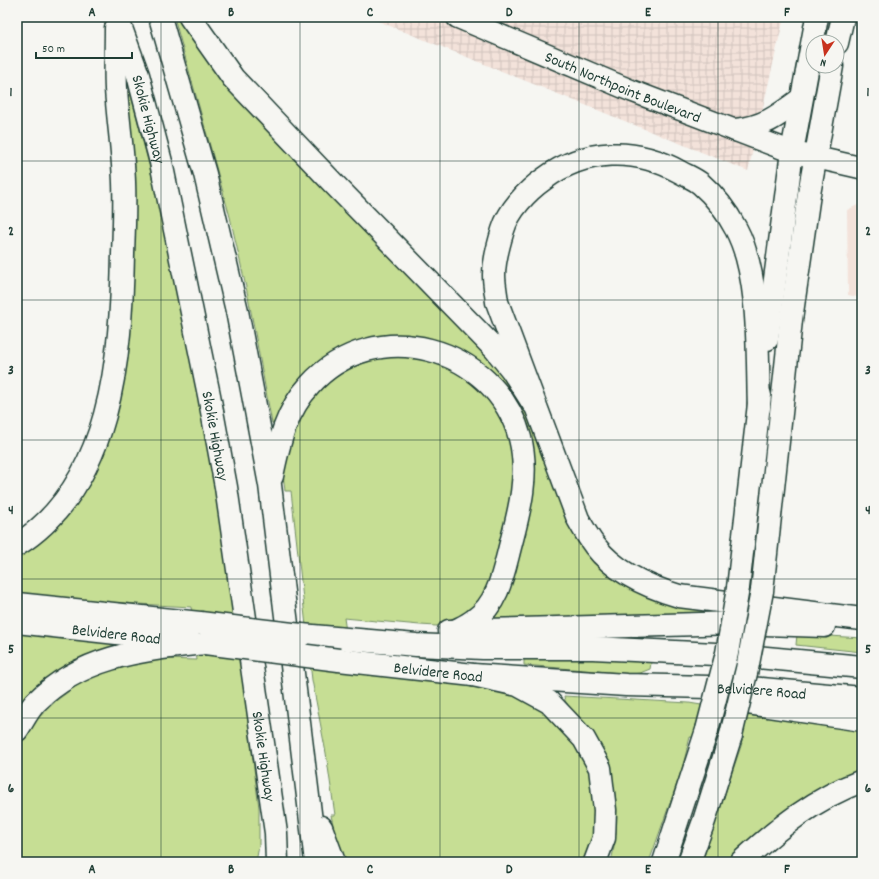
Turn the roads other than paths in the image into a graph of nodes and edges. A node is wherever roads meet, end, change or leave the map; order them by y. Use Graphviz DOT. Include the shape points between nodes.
graph roads {
  1 [pos="116,17"];
  2 [pos="160,17"];
  3 [pos="190,17"];
  4 [pos="457,17"];
  5 [pos="817,17"];
  6 [pos="843,17"];
  7 [pos="839,34"];
  8 [pos="831,74"];
  9 [pos="801,99"];
  10 [pos="735,130"];
  11 [pos="792,152"];
  12 [pos="816,157"];
  13 [pos="862,168"];
  14 [pos="533,403"];
  15 [pos="759,408"];
  16 [pos="270,485"];
  17 [pos="17,545"];
  18 [pos="17,604"];
  19 [pos="862,619"];
  20 [pos="17,622"];
  21 [pos="862,629"];
  22 [pos="453,632"];
  23 [pos="203,633"];
  24 [pos="339,643"];
  25 [pos="862,667"];
  26 [pos="473,674"];
  27 [pos="626,685"];
  28 [pos="862,698"];
  29 [pos="862,720"];
  30 [pos="17,730"];
  31 [pos="307,781"];
  32 [pos="862,781"];
  33 [pos="276,833"];
  34 [pos="265,862"];
  35 [pos="277,862"];
  36 [pos="316,862"];
  37 [pos="334,862"];
  38 [pos="595,862"];
  39 [pos="664,862"];
  40 [pos="688,862"];
  41 [pos="741,862"];
  1 -- 17 [label="main road" via="116,88 124,183 123,286 115,365 108,403 101,431 75,488 50,519"];
  1 -- 33 [label="main road, Skokie Highway" via="138,75 161,162 210,402 226,487"];
  2 -- 16 [label="main road" via="221,241"];
  3 -- 14 [label="main road" via="233,78 495,349"];
  4 -- 10 [label="street, South Northpoint Boulevard" via="632,91"];
  5 -- 9 [label="main road"];
  6 -- 7 [label="main road"];
  8 -- 12 [label="main road"];
  9 -- 10 [label="main road" via="770,121 752,128"];
  9 -- 11 [label="main road"];
  10 -- 11 [label="street, South Northpoint Boulevard"];
  11 -- 12 [label="street, South Northpoint Boulevard"];
  11 -- 15 [label="main road"];
  12 -- 13 [label="street, South Northpoint Boulevard"];
  12 -- 40 [label="main road, bridge" via="791,320 762,591 748,669 731,735 704,821"];
  14 -- 15 [label="main road" via="497,302 494,274 503,229 517,204 551,173 570,162 618,154 643,157 668,165 700,183 722,206 737,231 748,259 756,318"];
  14 -- 19 [label="main road" via="578,519 595,547 628,574 654,588 679,596"];
  15 -- 39 [label="main road, bridge" via="738,588 727,653 707,730"];
  16 -- 22 [label="main road" via="280,437 288,416 310,384 345,358 383,347 420,348 451,357 467,365 494,390 513,420 523,454 522,494 501,581 494,598 475,620"];
  16 -- 31 [label="main road"];
  18 -- 23 [label="main road, Belvidere Road"];
  20 -- 23 [label="main road, Belvidere Road"];
  21 -- 22 [label="main road" via="736,623"];
  22 -- 24 [label="main road" via="384,628"];
  23 -- 24 [label="main road, Belvidere Road, bridge"];
  23 -- 24 [label="main road, Belvidere Road, bridge" via="300,635"];
  23 -- 30 [label="main road" via="109,658 59,684 36,702"];
  24 -- 25 [label="main road, Belvidere Road" via="475,648 593,648 736,655"];
  24 -- 26 [label="main road, Belvidere Road"];
  26 -- 27 [label="main road, Belvidere Road"];
  26 -- 38 [label="main road" via="518,685 549,702 584,739 600,768 605,810 604,838"];
  27 -- 28 [label="main road, Belvidere Road" via="750,688"];
  27 -- 29 [label="main road"];
  31 -- 36 [label="main road"];
  31 -- 37 [label="main road"];
  32 -- 41 [label="main road" via="799,813"];
  33 -- 34 [label="main road"];
  33 -- 35 [label="main road, Skokie Highway"];
}
